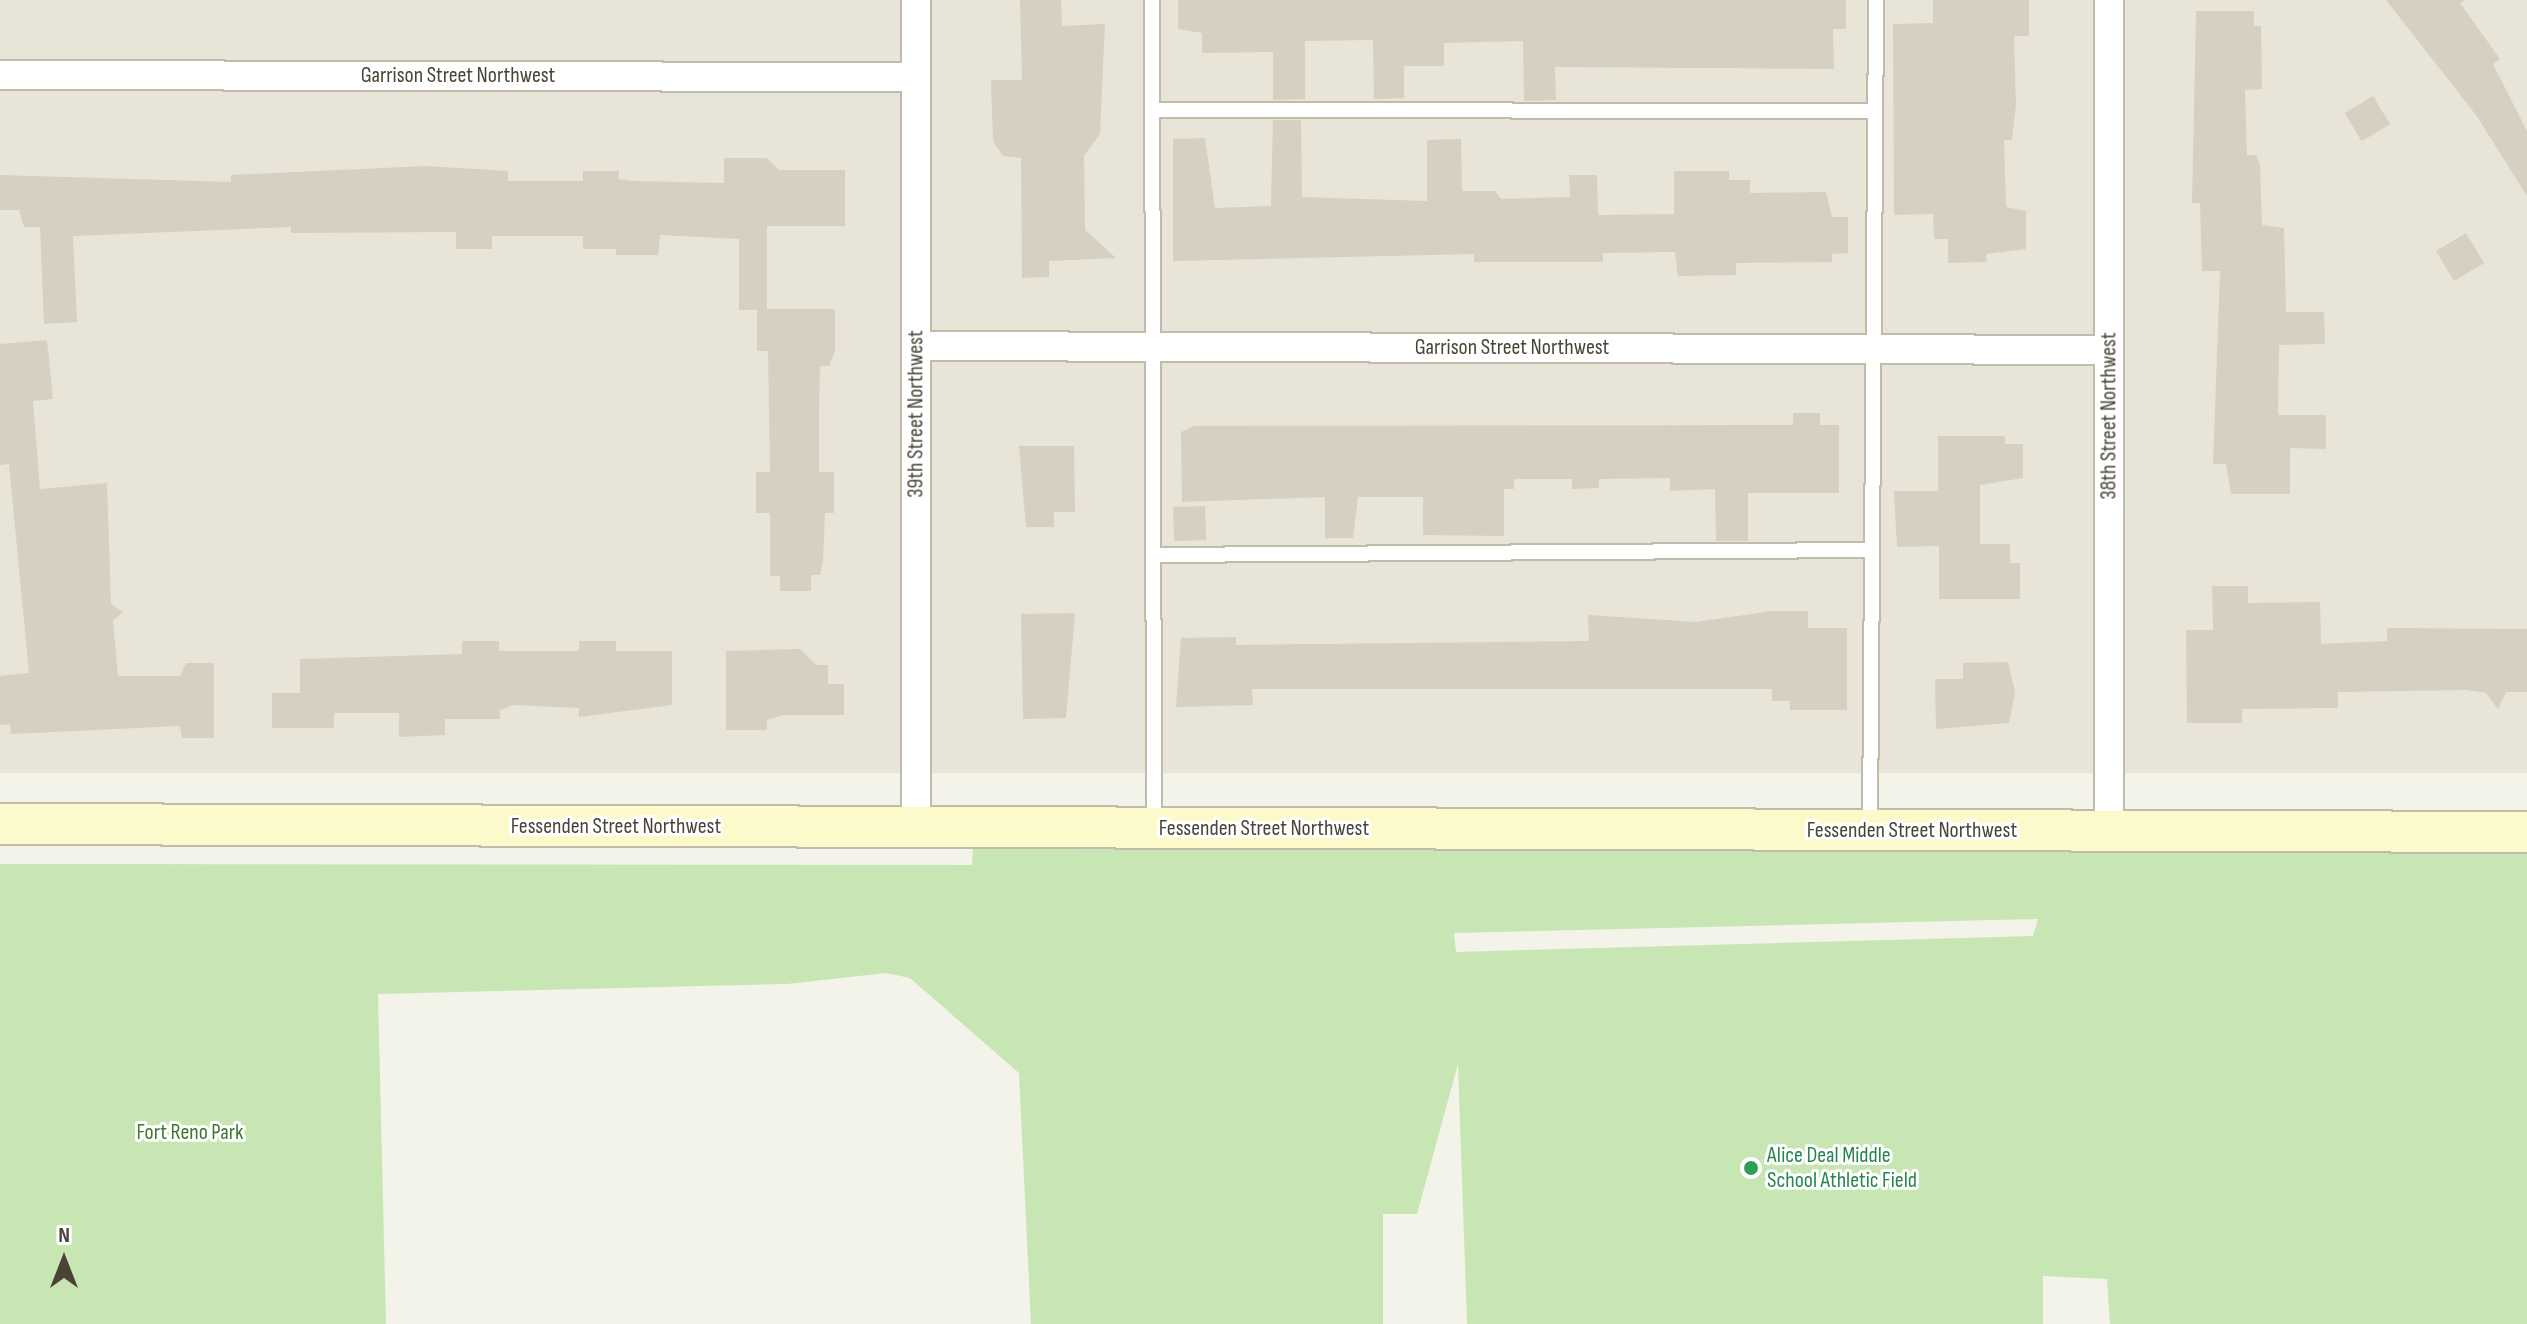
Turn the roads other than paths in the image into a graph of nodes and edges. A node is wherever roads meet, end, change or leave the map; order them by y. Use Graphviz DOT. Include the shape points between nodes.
graph roads {
  1 [pos="916,0"];
  2 [pos="1152,0"];
  3 [pos="1876,0"];
  4 [pos="2109,0"];
  5 [pos="0,75"];
  6 [pos="916,77"];
  7 [pos="1152,110"];
  8 [pos="1875,111"];
  9 [pos="916,346"];
  10 [pos="1152,346"];
  11 [pos="1871,349"];
  12 [pos="2109,350"];
  13 [pos="1871,550"];
  14 [pos="1154,555"];
  15 [pos="0,824"];
  16 [pos="916,828"];
  17 [pos="1154,829"];
  18 [pos="2109,831"];
  19 [pos="1870,832"];
  20 [pos="2527,832"];
  1 -- 6 [label="street, 39th Street Northwest"];
  2 -- 7 [label="lane"];
  3 -- 8 [label="lane"];
  4 -- 12 [label="street, 38th Street Northwest"];
  5 -- 6 [label="street, Garrison Street Northwest"];
  6 -- 9 [label="street, 39th Street Northwest"];
  7 -- 8 [label="lane"];
  7 -- 10 [label="lane"];
  8 -- 11 [label="lane"];
  9 -- 10 [label="street, Garrison Street Northwest"];
  9 -- 16 [label="street, 39th Street Northwest"];
  10 -- 11 [label="street, Garrison Street Northwest"];
  10 -- 14 [label="lane"];
  11 -- 12 [label="street, Garrison Street Northwest"];
  11 -- 13 [label="lane"];
  12 -- 18 [label="street, 38th Street Northwest"];
  13 -- 14 [label="lane"];
  13 -- 19 [label="lane"];
  14 -- 17 [label="lane"];
  15 -- 16 [label="street, Fessenden Street Northwest"];
  16 -- 17 [label="street, Fessenden Street Northwest"];
  17 -- 19 [label="street, Fessenden Street Northwest"];
  18 -- 19 [label="street, Fessenden Street Northwest"];
  18 -- 20 [label="street, Fessenden Street Northwest"];
}
